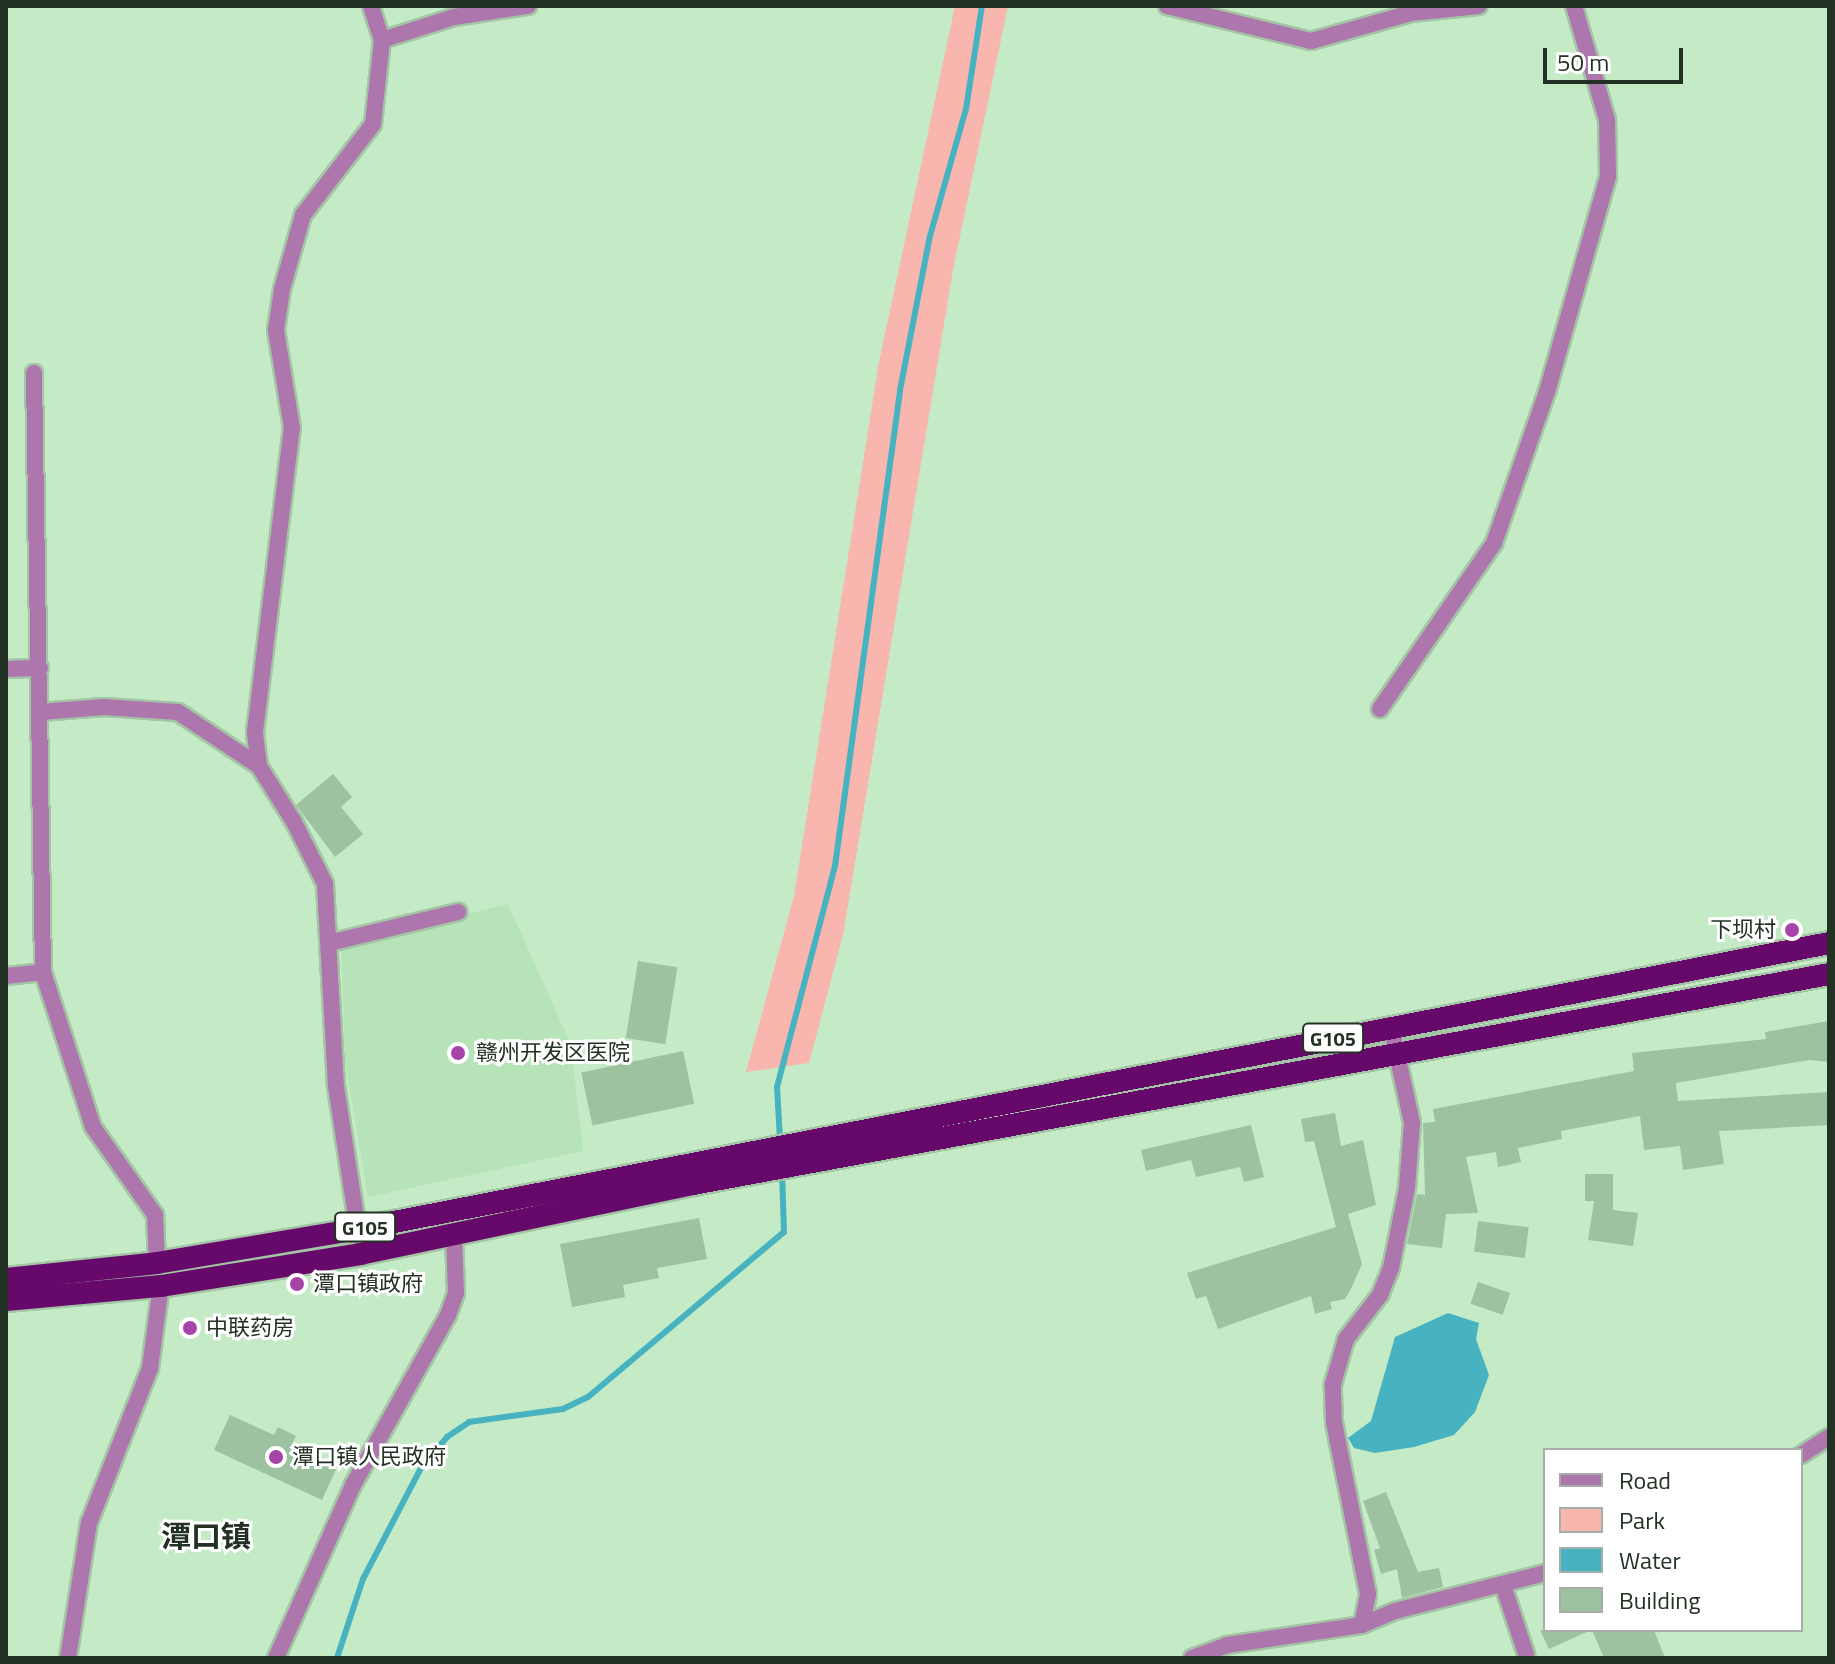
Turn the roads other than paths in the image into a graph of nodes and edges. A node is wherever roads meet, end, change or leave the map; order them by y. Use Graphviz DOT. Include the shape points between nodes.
graph roads {
  1 [pos="371,6"];
  2 [pos="528,6"];
  3 [pos="1167,6"];
  4 [pos="1479,6"];
  5 [pos="1574,6"];
  6 [pos="382,40"];
  7 [pos="34,373"];
  8 [pos="40,668"];
  9 [pos="6,669"];
  10 [pos="1380,709"];
  11 [pos="40,712"];
  12 [pos="259,766"];
  13 [pos="458,912"];
  14 [pos="329,943"];
  15 [pos="1829,943"];
  16 [pos="43,972"];
  17 [pos="1829,974"];
  18 [pos="6,976"];
  19 [pos="1391,1027"];
  20 [pos="1401,1058"];
  21 [pos="689,1162"];
  22 [pos="693,1184"];
  23 [pos="358,1229"];
  24 [pos="454,1235"];
  25 [pos="157,1263"];
  26 [pos="6,1279"];
  27 [pos="161,1286"];
  28 [pos="6,1300"];
  29 [pos="1829,1437"];
  30 [pos="1803,1454"];
  31 [pos="1543,1574"];
  32 [pos="1504,1588"];
  33 [pos="1362,1625"];
  34 [pos="1526,1654"];
  35 [pos="68,1658"];
  36 [pos="276,1658"];
  37 [pos="1192,1658"];
  1 -- 6 [label="street"];
  2 -- 6 [label="street" via="454,17"];
  3 -- 4 [label="street" via="1311,41 1411,13"];
  5 -- 10 [label="street" via="1607,120 1608,176 1509,508 1456,603"];
  6 -- 12 [label="street" via="373,124 303,215 282,289 276,330 292,428 255,732"];
  7 -- 8 [label="street"];
  8 -- 9 [label="street"];
  8 -- 11 [label="street"];
  11 -- 12 [label="street" via="178,712"];
  11 -- 16 [label="street"];
  12 -- 14 [label="street" via="325,884"];
  13 -- 14 [label="street"];
  14 -- 23 [label="street" via="336,1086"];
  15 -- 19 [label="highway, G105"];
  16 -- 18 [label="street"];
  16 -- 25 [label="street" via="93,1127 155,1215"];
  17 -- 20 [label="highway, G105"];
  19 -- 20 [label="street"];
  19 -- 21 [label="highway, G105"];
  20 -- 22 [label="highway, G105"];
  20 -- 33 [label="street" via="1412,1123 1401,1224 1380,1295 1346,1339 1333,1384 1334,1422 1368,1594"];
  21 -- 22 [label="highway"];
  21 -- 23 [label="highway, G105"];
  22 -- 24 [label="highway, G105"];
  23 -- 25 [label="highway, G105"];
  24 -- 27 [label="highway, G105"];
  24 -- 36 [label="street" via="457,1271 448,1315 353,1485"];
  25 -- 26 [label="highway, G105"];
  27 -- 28 [label="highway, G105"];
  27 -- 35 [label="street" via="150,1368 89,1523"];
  29 -- 30 [label="street"];
  31 -- 32 [label="street"];
  32 -- 33 [label="street" via="1395,1611"];
  32 -- 34 [label="street"];
  33 -- 37 [label="street" via="1227,1645"];
}
